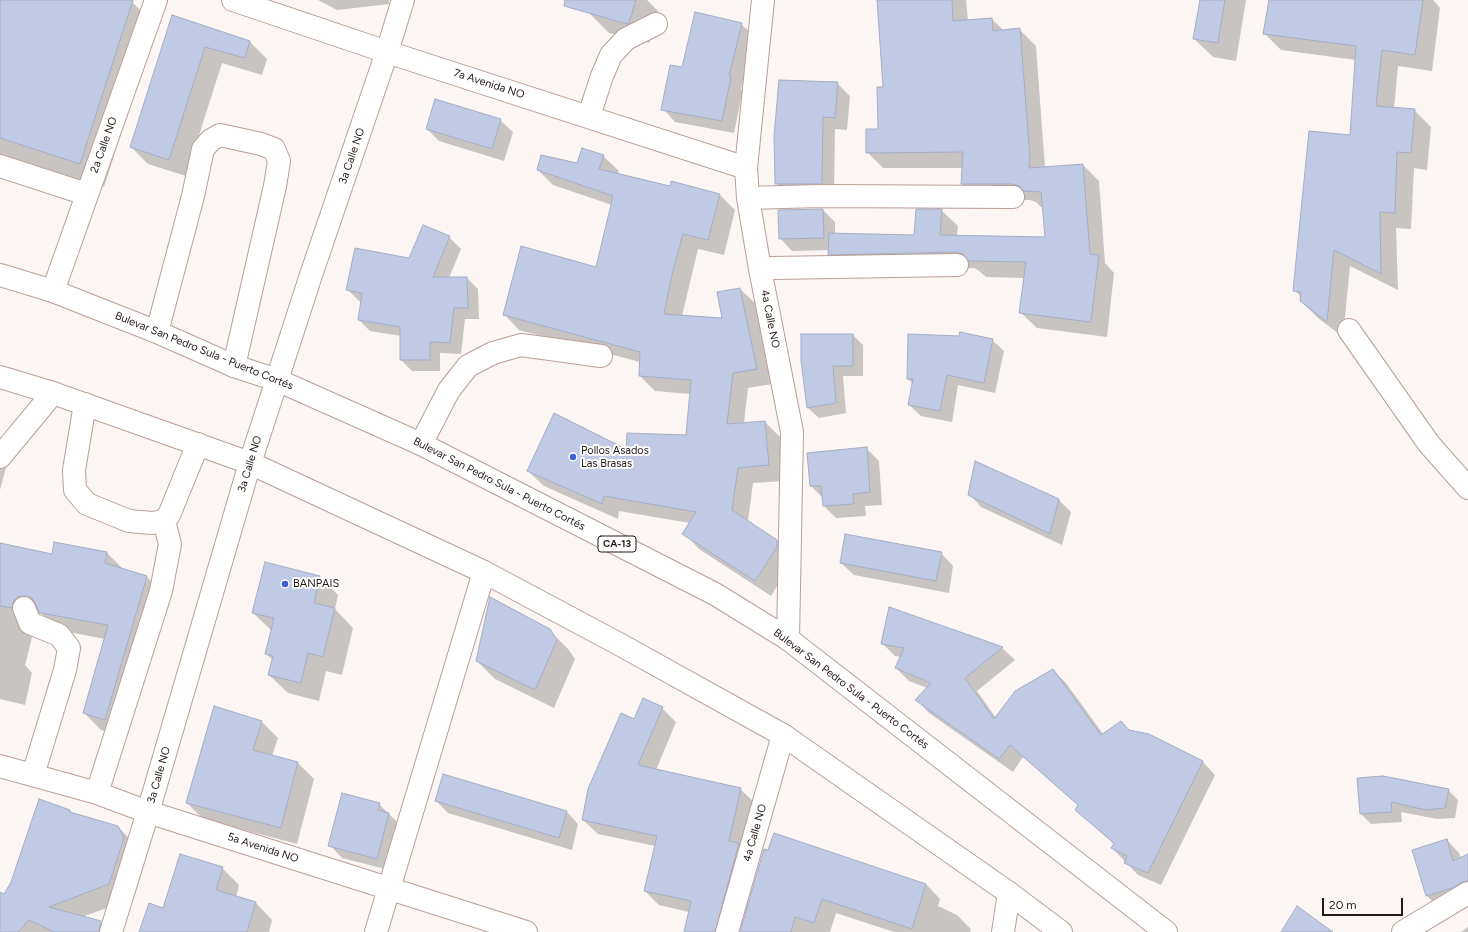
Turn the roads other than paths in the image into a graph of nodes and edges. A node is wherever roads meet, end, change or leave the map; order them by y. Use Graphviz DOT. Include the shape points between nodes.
graph roads {
  1 [pos="156,0"];
  2 [pos="233,0"];
  3 [pos="403,0"];
  4 [pos="762,0"];
  5 [pos="656,24"];
  6 [pos="387,52"];
  7 [pos="589,116"];
  8 [pos="0,166"];
  9 [pos="746,168"];
  10 [pos="86,194"];
  11 [pos="1013,197"];
  12 [pos="748,198"];
  13 [pos="957,265"];
  14 [pos="760,269"];
  15 [pos="0,275"];
  16 [pos="53,291"];
  17 [pos="1349,330"];
  18 [pos="158,332"];
  19 [pos="601,356"];
  20 [pos="234,366"];
  21 [pos="0,377"];
  22 [pos="277,380"];
  23 [pos="53,393"];
  24 [pos="85,404"];
  25 [pos="198,444"];
  26 [pos="421,444"];
  27 [pos="0,457"];
  28 [pos="250,463"];
  29 [pos="1468,488"];
  30 [pos="164,521"];
  31 [pos="484,572"];
  32 [pos="24,608"];
  33 [pos="788,639"];
  34 [pos="783,734"];
  35 [pos="0,766"];
  36 [pos="33,775"];
  37 [pos="97,793"];
  38 [pos="148,812"];
  39 [pos="389,888"];
  40 [pos="1009,893"];
  41 [pos="1468,893"];
  42 [pos="111,932"];
  43 [pos="376,932"];
  44 [pos="526,932"];
  45 [pos="727,932"];
  46 [pos="1003,932"];
  47 [pos="1061,932"];
  48 [pos="1166,932"];
  49 [pos="1403,932"];
  1 -- 10 [label="main road, 2a Calle NO"];
  2 -- 6 [label="main road, 7a Avenida NO"];
  3 -- 6 [label="main road, 3a Calle NO"];
  4 -- 9 [label="main road, 4a Calle NO"];
  5 -- 7 [label="main road" via="626,39 611,55"];
  6 -- 7 [label="main road, 7a Avenida NO"];
  6 -- 22 [label="main road, 3a Calle NO"];
  7 -- 9 [label="main road, 7a Avenida NO"];
  8 -- 10 [label="main road"];
  9 -- 12 [label="main road, 4a Calle NO"];
  10 -- 16 [label="main road, 2a Calle NO"];
  11 -- 12 [label="main road"];
  12 -- 14 [label="main road, 4a Calle NO"];
  13 -- 14 [label="main road"];
  14 -- 33 [label="main road, 4a Calle NO" via="792,432"];
  15 -- 16 [label="main road, Bulevar San Pedro Sula - Puerto Cortés / CA-13"];
  16 -- 18 [label="main road, Bulevar San Pedro Sula - Puerto Cortés / CA-13"];
  17 -- 29 [label="main road" via="1429,444"];
  18 -- 20 [label="main road, Bulevar San Pedro Sula - Puerto Cortés / CA-13"];
  18 -- 20 [label="main road" via="203,149 220,135 274,149 279,161 275,186"];
  19 -- 26 [label="main road" via="521,345 493,353 468,366 449,390"];
  20 -- 22 [label="main road, Bulevar San Pedro Sula - Puerto Cortés / CA-13"];
  21 -- 23 [label="main road"];
  22 -- 26 [label="main road, Bulevar San Pedro Sula - Puerto Cortés / CA-13"];
  22 -- 28 [label="main road, 3a Calle NO"];
  23 -- 24 [label="main road"];
  23 -- 27 [label="main road"];
  24 -- 25 [label="main road"];
  24 -- 30 [label="main road" via="74,470 75,490 87,504 129,521"];
  25 -- 28 [label="main road"];
  25 -- 30 [label="main road" via="169,515"];
  26 -- 33 [label="main road, Bulevar San Pedro Sula - Puerto Cortés / CA-13" via="715,594"];
  28 -- 31 [label="main road"];
  28 -- 38 [label="main road, 3a Calle NO"];
  30 -- 37 [label="main road" via="170,544 161,591"];
  31 -- 34 [label="main road"];
  31 -- 39 [label="main road"];
  32 -- 36 [label="main road" via="30,623 59,635 69,648 65,670"];
  33 -- 48 [label="main road, Bulevar San Pedro Sula - Puerto Cortés / CA-13"];
  34 -- 40 [label="main road"];
  34 -- 45 [label="main road, 4a Calle NO"];
  35 -- 36 [label="main road, 5a Avenida NO"];
  36 -- 37 [label="main road, 5a Avenida NO"];
  37 -- 38 [label="main road, 5a Avenida NO"];
  38 -- 39 [label="main road, 5a Avenida NO"];
  38 -- 42 [label="main road, 3a Calle NO"];
  39 -- 43 [label="main road"];
  39 -- 44 [label="main road, 5a Avenida NO"];
  40 -- 46 [label="main road"];
  40 -- 47 [label="main road"];
  41 -- 49 [label="main road"];
}
